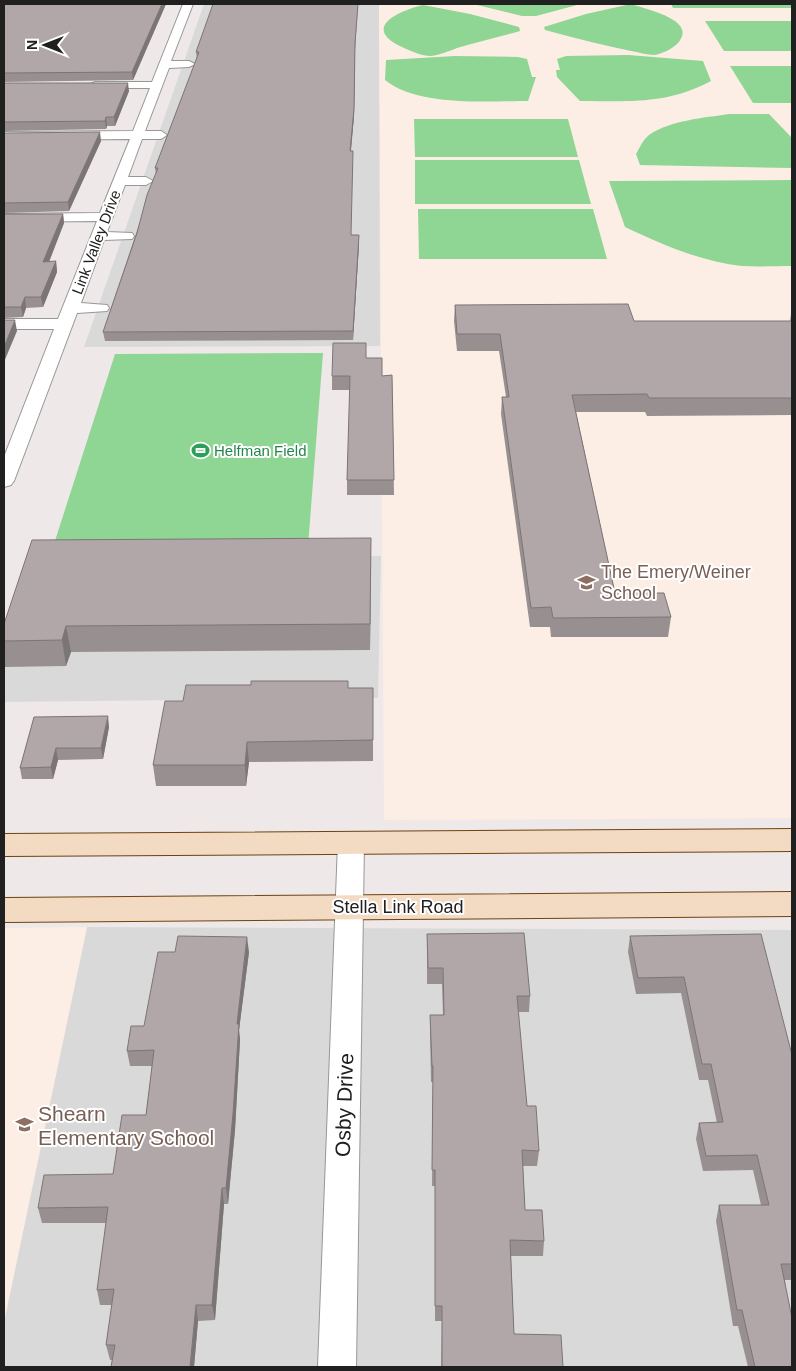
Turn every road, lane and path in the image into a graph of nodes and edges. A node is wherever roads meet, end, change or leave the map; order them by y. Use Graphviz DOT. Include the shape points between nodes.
graph roads {
  1 [pos="191,7"];
  2 [pos="165,64"];
  3 [pos="189,64"];
  4 [pos="82,85"];
  5 [pos="159,94"];
  6 [pos="161,135"];
  7 [pos="4,136"];
  8 [pos="137,136"];
  9 [pos="120,181"];
  10 [pos="146,181"];
  11 [pos="4,218"];
  12 [pos="106,218"];
  13 [pos="98,236"];
  14 [pos="127,236"];
  15 [pos="70,308"];
  16 [pos="101,308"];
  17 [pos="4,324"];
  18 [pos="64,324"];
  19 [pos="6,472"];
  20 [pos="792,840"];
  21 [pos="351,843"];
  22 [pos="4,845"];
  23 [pos="792,904"];
  24 [pos="349,907"];
  25 [pos="4,910"];
  26 [pos="336,1367"];
  1 -- 2 [label="street, Link Valley Drive" via="181,36"];
  2 -- 3 [label="street"];
  2 -- 5 [label="street, Link Valley Drive"];
  4 -- 5 [label="street"];
  5 -- 8 [label="street, Link Valley Drive"];
  6 -- 8 [label="street"];
  7 -- 8 [label="street"];
  8 -- 9 [label="street, Link Valley Drive"];
  9 -- 10 [label="street"];
  9 -- 12 [label="street, Link Valley Drive"];
  11 -- 12 [label="street"];
  12 -- 13 [label="street, Link Valley Drive"];
  13 -- 14 [label="street"];
  13 -- 15 [label="street, Link Valley Drive"];
  15 -- 16 [label="street"];
  15 -- 18 [label="street, Link Valley Drive"];
  17 -- 18 [label="street"];
  18 -- 19 [label="street, Link Valley Drive"];
  20 -- 21 [label="main road"];
  21 -- 22 [label="main road"];
  21 -- 24 [label="street, Osby Drive"];
  23 -- 24 [label="main road, Stella Link Road"];
  24 -- 25 [label="main road, Stella Link Road"];
  24 -- 26 [label="street, Osby Drive"];
}
